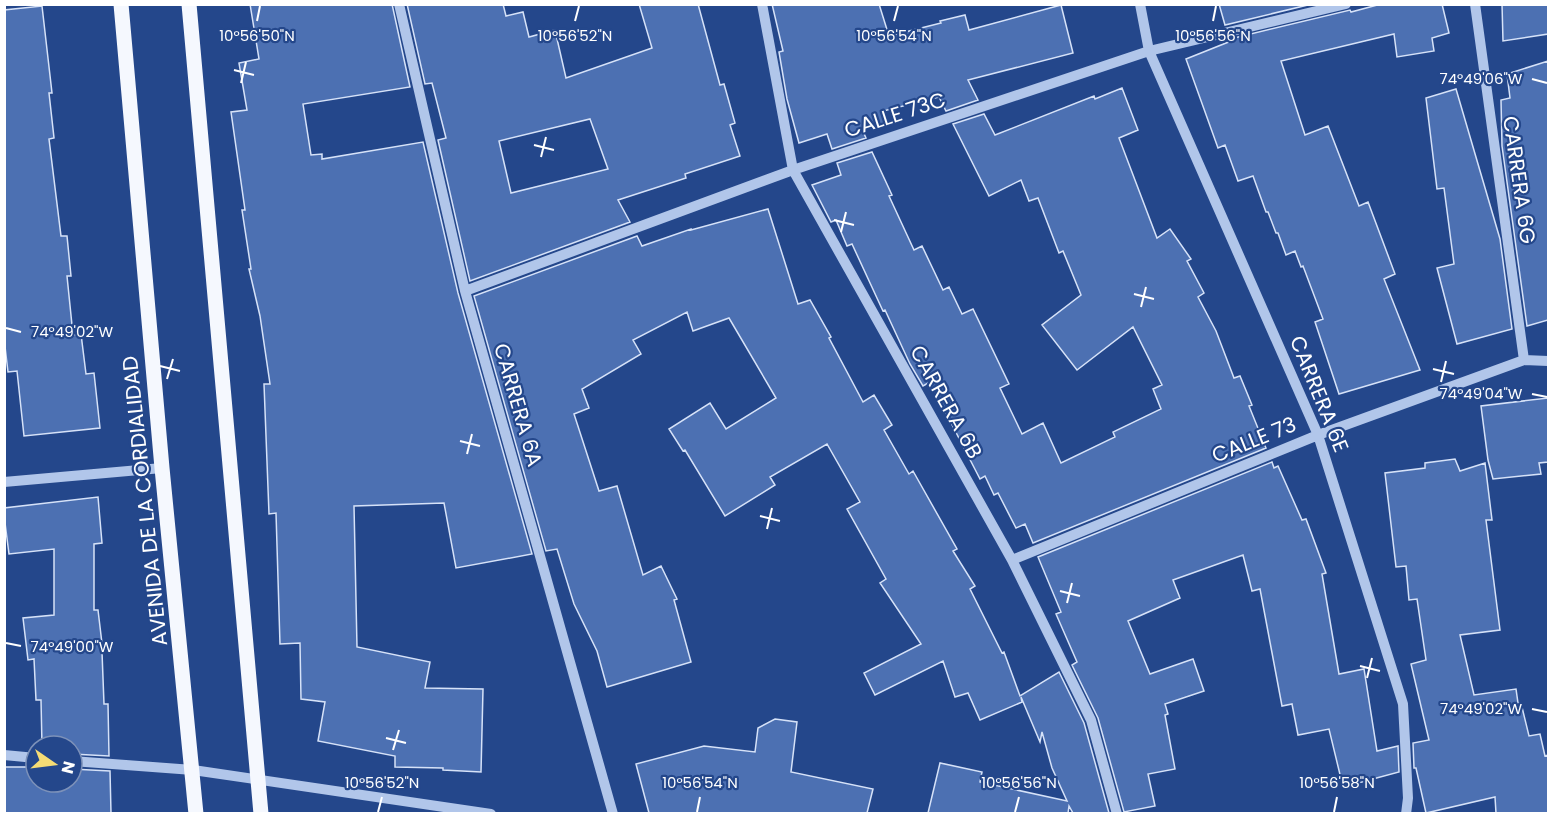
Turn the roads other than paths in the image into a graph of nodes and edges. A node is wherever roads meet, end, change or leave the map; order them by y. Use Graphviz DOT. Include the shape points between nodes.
graph roads {
  1 [pos="121,4"];
  2 [pos="189,4"];
  3 [pos="399,4"];
  4 [pos="762,4"];
  5 [pos="1140,4"];
  6 [pos="1346,4"];
  7 [pos="1475,4"];
  8 [pos="1149,51"];
  9 [pos="793,170"];
  10 [pos="465,291"];
  11 [pos="1524,360"];
  12 [pos="1548,361"];
  13 [pos="1318,435"];
  14 [pos="162,468"];
  15 [pos="4,482"];
  16 [pos="1012,560"];
  17 [pos="4,755"];
  18 [pos="24,757"];
  19 [pos="84,762"];
  20 [pos="193,770"];
  21 [pos="257,780"];
  22 [pos="196,813"];
  23 [pos="261,813"];
  24 [pos="490,813"];
  25 [pos="613,813"];
  26 [pos="1117,813"];
  27 [pos="1406,813"];
  1 -- 14 [label="main road, AVENIDA DE LA CORDIALIDAD"];
  2 -- 21 [label="main road"];
  3 -- 10 [label="street, CARRERA 6A"];
  4 -- 9 [label="street, CARRERA 6B"];
  5 -- 8 [label="street, CARRERA 6E"];
  6 -- 8 [label="street, CALLE 73C"];
  7 -- 11 [label="street, CARRERA 6G"];
  8 -- 9 [label="street, CALLE 73C"];
  8 -- 13 [label="street, CARRERA 6E"];
  9 -- 10 [label="street, CALLE 73C"];
  9 -- 16 [label="street, CARRERA 6B"];
  10 -- 25 [label="street, CARRERA 6A"];
  11 -- 12 [label="street, CALLE 73"];
  11 -- 13 [label="street, CALLE 73"];
  13 -- 16 [label="street, CALLE 73"];
  13 -- 27 [label="street, CARRERA 6E" via="1403,704"];
  14 -- 15 [label="street"];
  14 -- 20 [label="main road, AVENIDA DE LA CORDIALIDAD"];
  16 -- 26 [label="street, CARRERA 6B" via="1091,720"];
  17 -- 18 [label="street"];
  19 -- 20 [label="street"];
  20 -- 21 [label="street"];
  20 -- 22 [label="main road, AVENIDA DE LA CORDIALIDAD"];
  21 -- 23 [label="main road"];
  21 -- 24 [label="street"];
}
